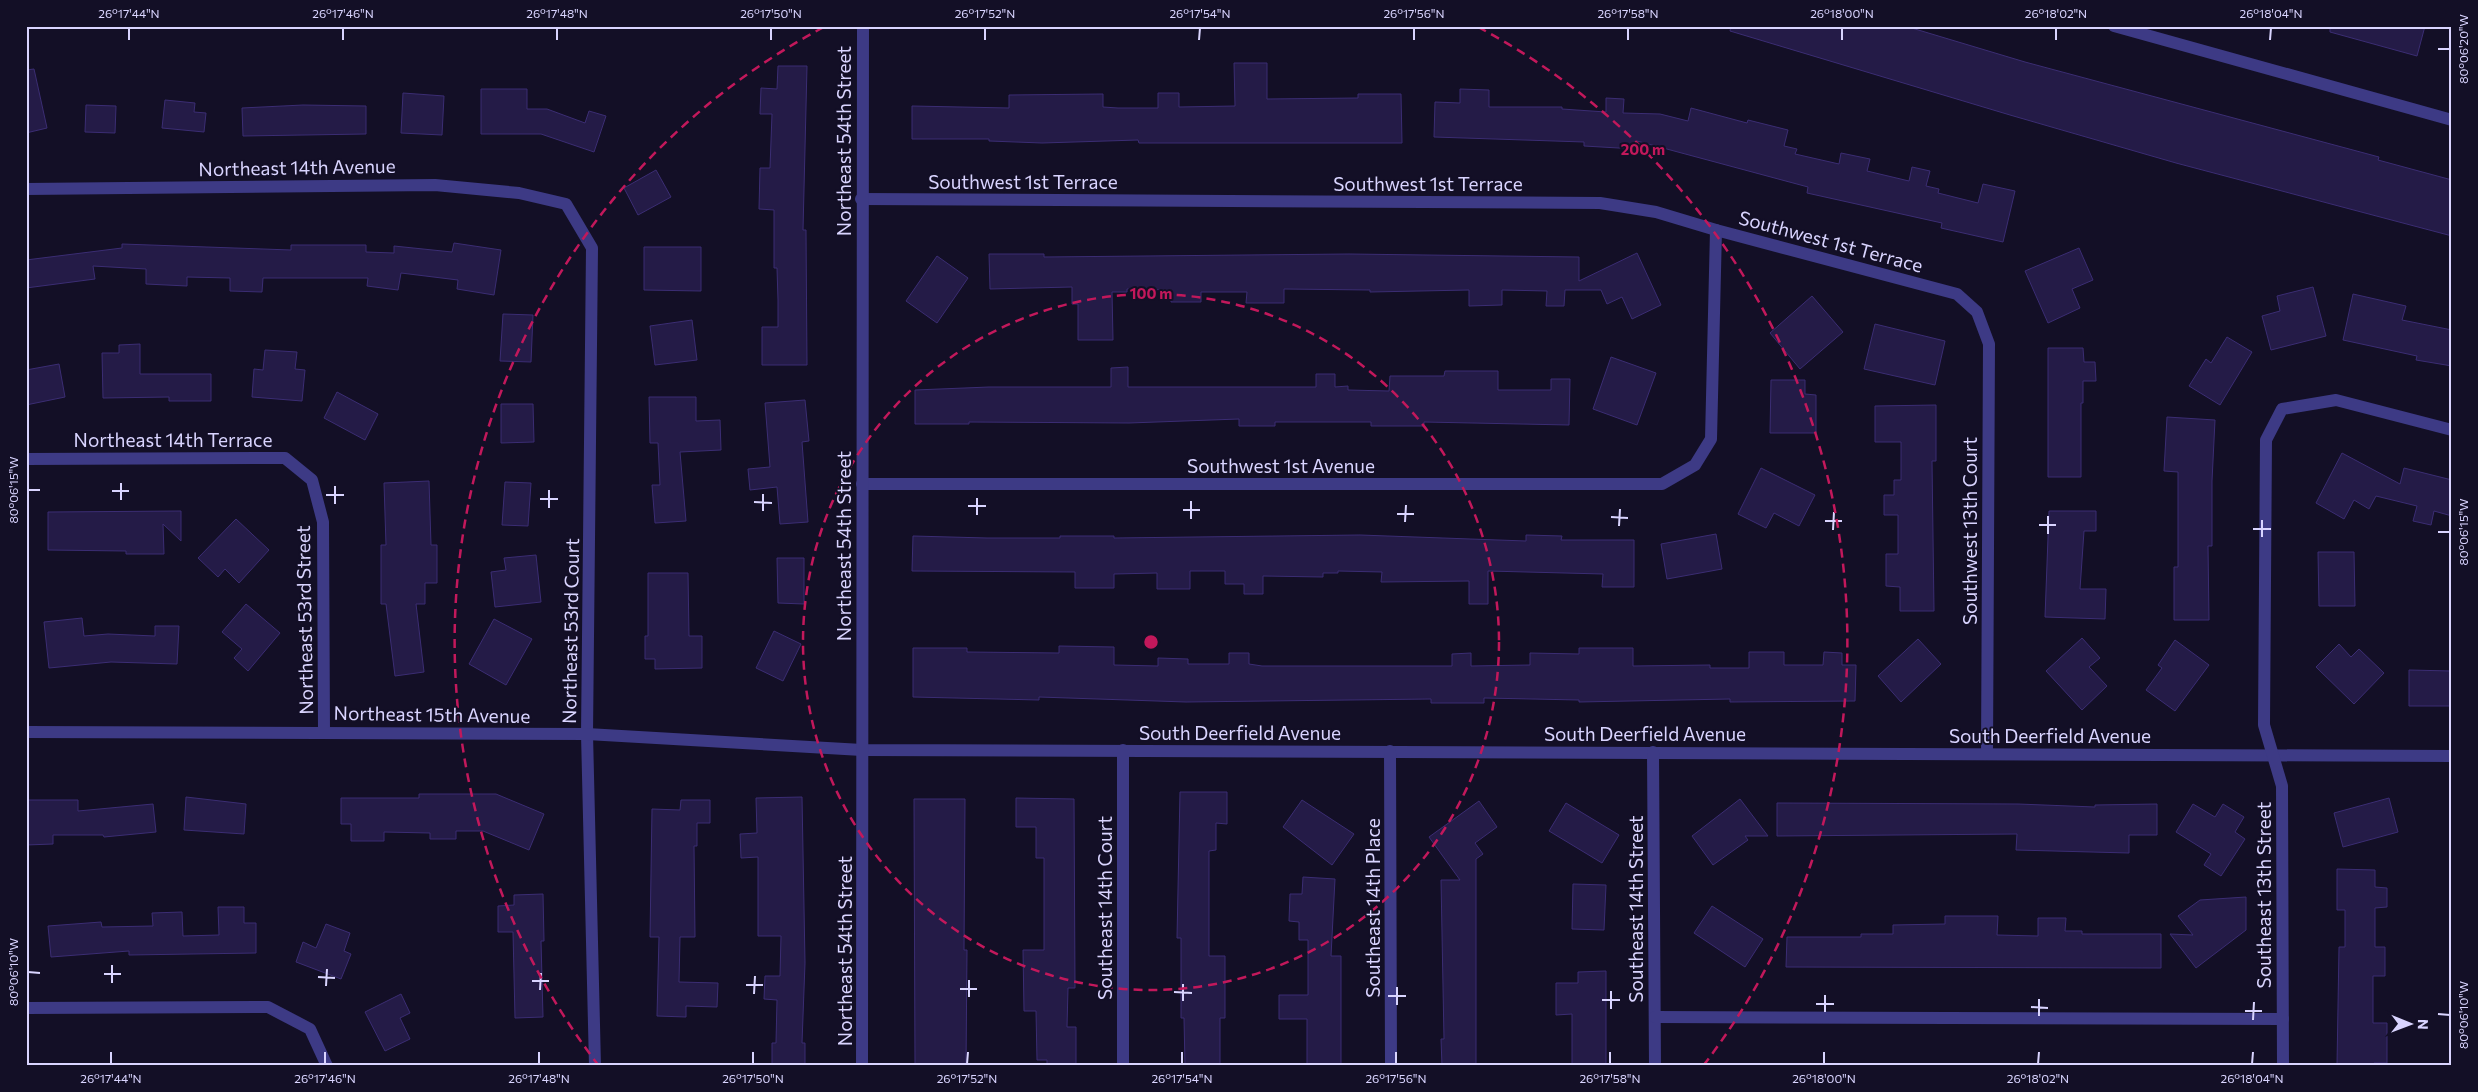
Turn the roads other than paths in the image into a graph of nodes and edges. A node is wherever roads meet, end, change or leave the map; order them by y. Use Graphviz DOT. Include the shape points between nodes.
graph roads {
  1 [pos="863,26"];
  2 [pos="2114,26"];
  3 [pos="2452,120"];
  4 [pos="26,189"];
  5 [pos="861,199"];
  6 [pos="566,204"];
  7 [pos="1716,230"];
  8 [pos="1977,312"];
  9 [pos="2452,430"];
  10 [pos="26,459"];
  11 [pos="312,480"];
  12 [pos="862,484"];
  13 [pos="324,731"];
  14 [pos="26,732"];
  15 [pos="587,734"];
  16 [pos="838,749"];
  17 [pos="862,750"];
  18 [pos="1123,750"];
  19 [pos="1390,751"];
  20 [pos="1653,752"];
  21 [pos="1987,753"];
  22 [pos="2274,755"];
  23 [pos="2452,756"];
  24 [pos="26,1008"];
  25 [pos="1655,1017"];
  26 [pos="2282,1019"];
  27 [pos="328,1066"];
  28 [pos="595,1066"];
  29 [pos="862,1066"];
  30 [pos="1123,1066"];
  31 [pos="1391,1066"];
  32 [pos="1655,1066"];
  33 [pos="2283,1066"];
  1 -- 5 [label="street, Northeast 54th Street"];
  2 -- 3 [label="street"];
  4 -- 6 [label="street, Northeast 14th Avenue" via="435,185 519,193"];
  5 -- 7 [label="street, Southwest 1st Terrace" via="1600,203 1656,212"];
  5 -- 12 [label="street, Northeast 54th Street"];
  6 -- 15 [label="street, Northeast 53rd Court" via="592,248"];
  7 -- 8 [label="street, Southwest 1st Terrace" via="1957,294"];
  7 -- 12 [label="street, Southwest 1st Avenue" via="1710,439 1695,465 1662,484"];
  8 -- 21 [label="street, Southwest 13th Court" via="1989,344"];
  9 -- 22 [label="street, Southeast 13th Street" via="2336,400 2282,409 2266,440 2264,725"];
  10 -- 11 [label="street, Northeast 14th Terrace" via="284,458"];
  11 -- 13 [label="street, Northeast 53rd Street" via="323,522"];
  12 -- 17 [label="street, Northeast 54th Street"];
  13 -- 14 [label="street, Northeast 15th Avenue"];
  13 -- 15 [label="street, Northeast 15th Avenue"];
  15 -- 16 [label="street, Northeast 15th Avenue"];
  15 -- 28 [label="street, Northeast 53rd Court"];
  16 -- 17 [label="street, South Deerfield Avenue"];
  17 -- 18 [label="street, South Deerfield Avenue"];
  17 -- 29 [label="street, Northeast 54th Street"];
  18 -- 19 [label="street, South Deerfield Avenue"];
  18 -- 30 [label="street, Southeast 14th Court"];
  19 -- 20 [label="street, South Deerfield Avenue"];
  19 -- 31 [label="street, Southeast 14th Place"];
  20 -- 21 [label="street, South Deerfield Avenue"];
  20 -- 25 [label="street, Southeast 14th Street"];
  21 -- 22 [label="street, South Deerfield Avenue"];
  22 -- 23 [label="street, South Deerfield Avenue"];
  22 -- 26 [label="street, Southeast 13th Street" via="2282,786"];
  24 -- 27 [label="street" via="268,1007 310,1029"];
  25 -- 26 [label="street"];
  25 -- 32 [label="street, Southeast 14th Street"];
  26 -- 33 [label="street, Southeast 13th Street"];
}
